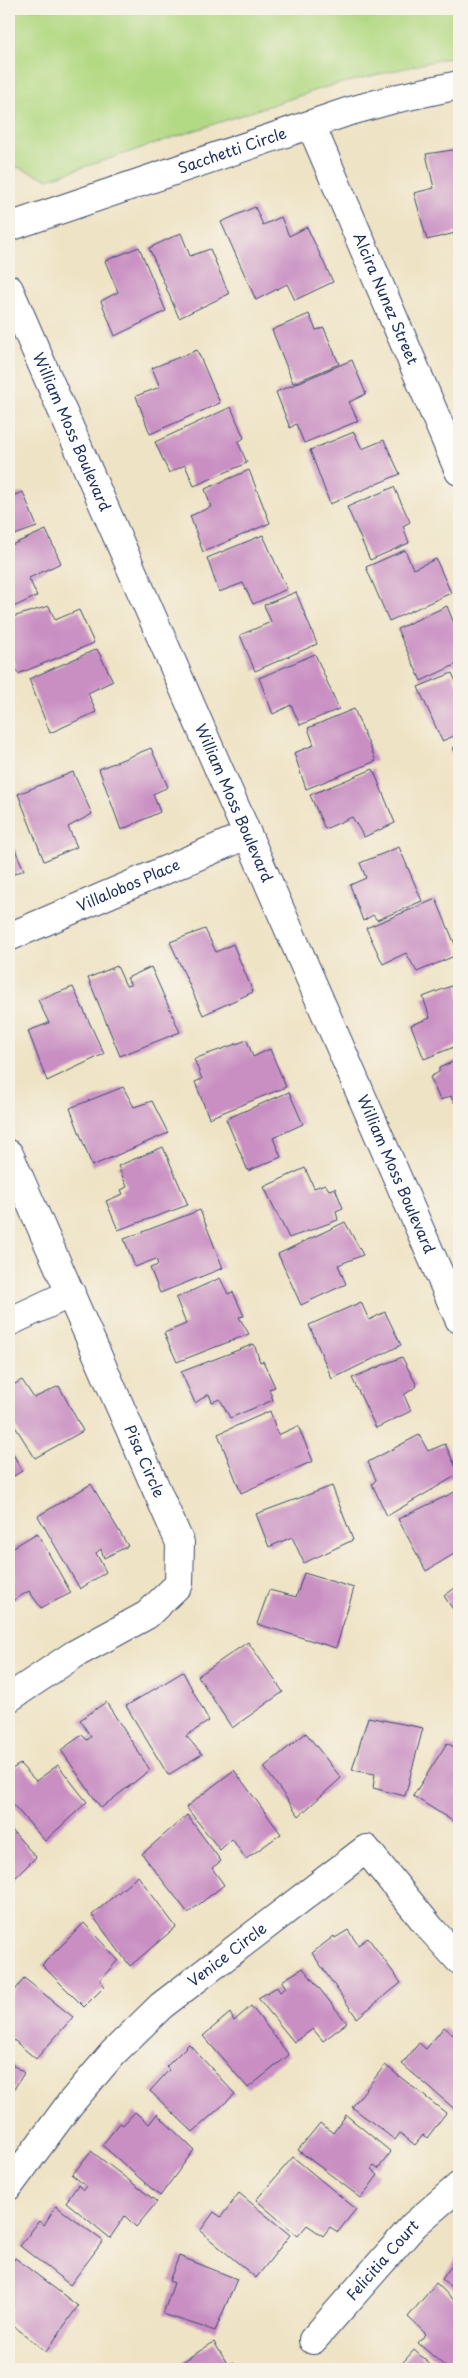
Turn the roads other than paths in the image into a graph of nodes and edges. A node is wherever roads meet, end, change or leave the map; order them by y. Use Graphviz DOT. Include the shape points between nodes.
graph roads {
  1 [pos="459,86"];
  2 [pos="311,125"];
  3 [pos="9,227"];
  4 [pos="9,289"];
  5 [pos="450,425"];
  6 [pos="459,471"];
  7 [pos="247,835"];
  8 [pos="9,937"];
  9 [pos="9,1154"];
  10 [pos="72,1293"];
  11 [pos="459,1319"];
  12 [pos="9,1322"];
  13 [pos="9,1698"];
  14 [pos="459,1960"];
  15 [pos="9,2186"];
  16 [pos="459,2186"];
  17 [pos="313,2340"];
  1 -- 2 [label="street, Sacchetti Circle" via="394,99"];
  2 -- 3 [label="street, Sacchetti Circle"];
  2 -- 5 [label="street, Alcira Nunez Street"];
  4 -- 7 [label="street, William Moss Boulevard"];
  5 -- 6 [label="street, Alcira Nunez Street"];
  7 -- 8 [label="street, Villalobos Place"];
  7 -- 11 [label="street, William Moss Boulevard"];
  9 -- 10 [label="street, Pisa Circle"];
  10 -- 12 [label="street"];
  10 -- 13 [label="street, Pisa Circle" via="180,1543 179,1584 146,1615 75,1654"];
  14 -- 15 [label="street, Venice Circle" via="366,1849 161,2006 112,2053"];
  16 -- 17 [label="street, Felicitia Court" via="414,2225"];
}
